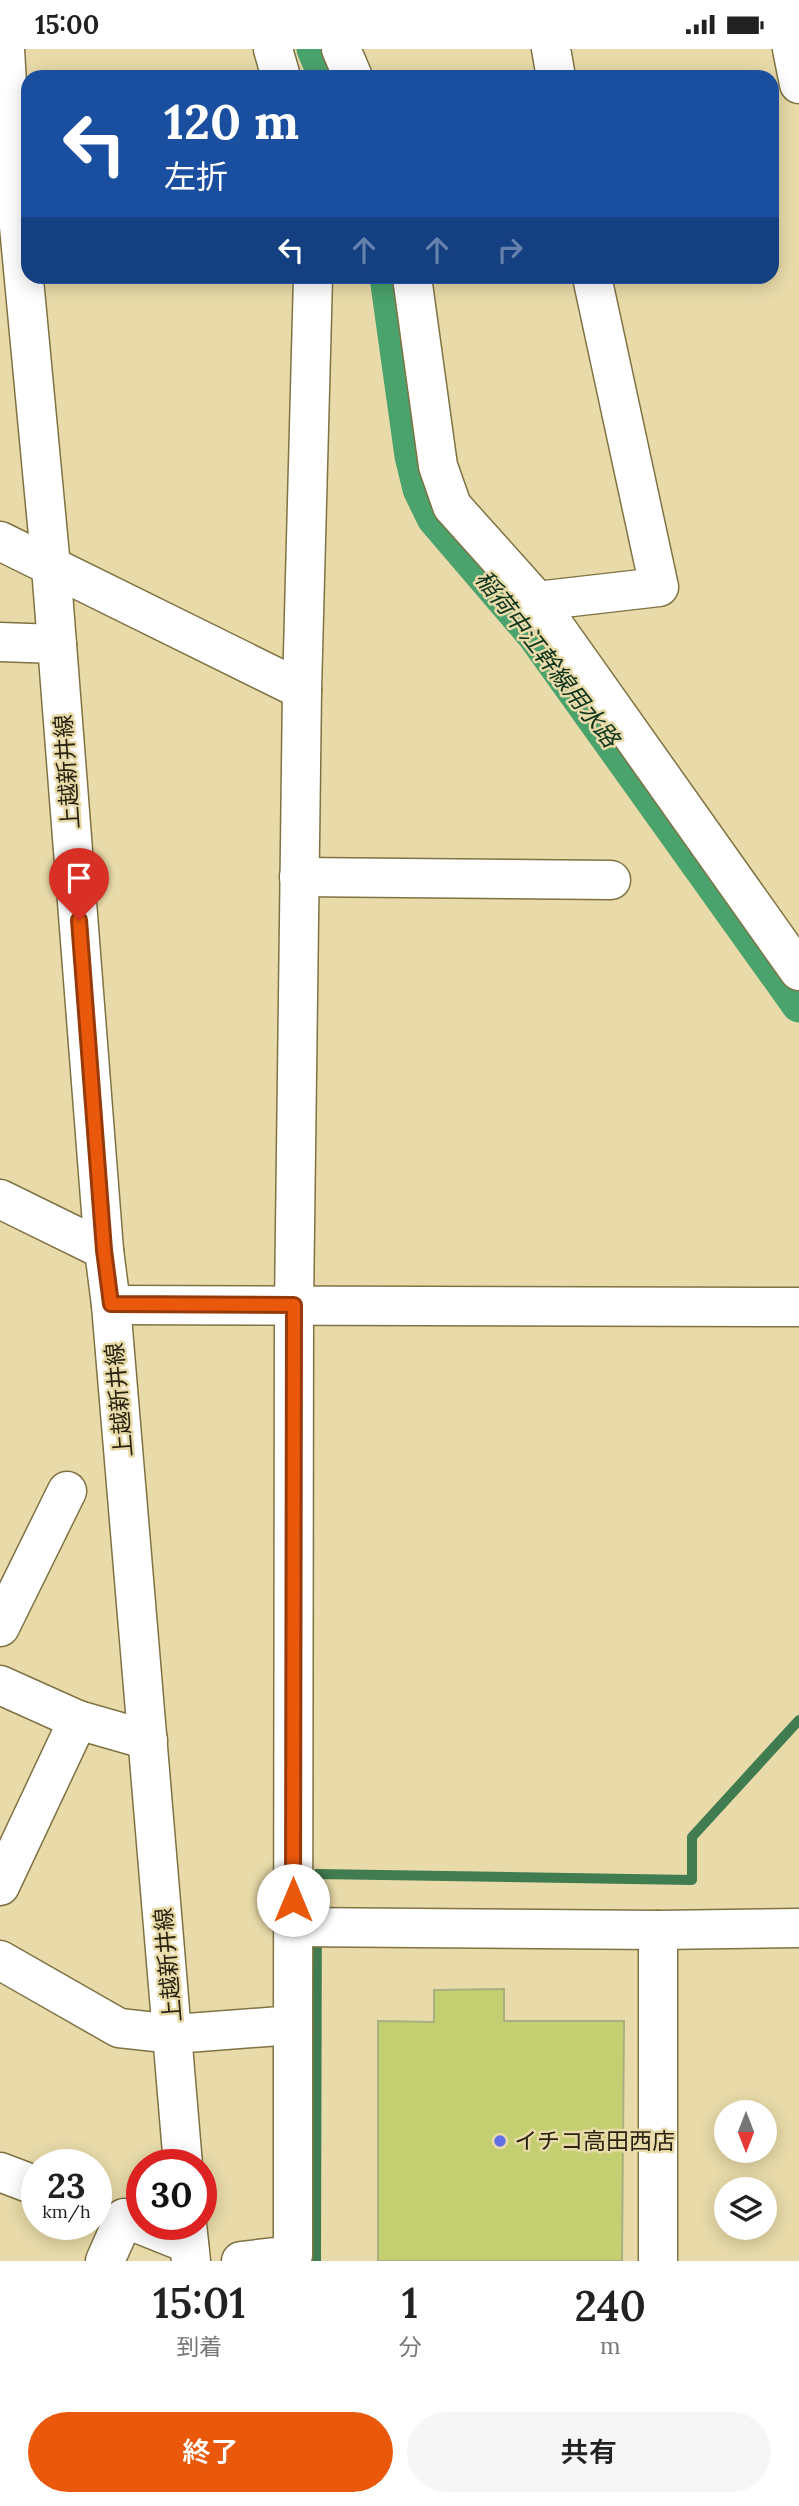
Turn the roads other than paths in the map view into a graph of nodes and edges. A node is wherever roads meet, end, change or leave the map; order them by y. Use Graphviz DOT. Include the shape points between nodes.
graph roads {
  1 [pos="5,49"];
  2 [pos="273,49"];
  3 [pos="341,49"];
  4 [pos="551,49"];
  5 [pos="793,49"];
  6 [pos="279,70"];
  7 [pos="350,70"];
  8 [pos="555,70"];
  9 [pos="799,84"];
  10 [pos="4,121"];
  11 [pos="21,282"];
  12 [pos="21,284"];
  13 [pos="313,284"];
  14 [pos="413,284"];
  15 [pos="594,284"];
  16 [pos="0,541"];
  17 [pos="51,567"];
  18 [pos="537,601"];
  19 [pos="0,642"];
  20 [pos="57,644"];
  21 [pos="302,690"];
  22 [pos="299,877"];
  23 [pos="611,880"];
  24 [pos="799,971"];
  25 [pos="0,1199"];
  26 [pos="104,1250"];
  27 [pos="111,1304"];
  28 [pos="294,1305"];
  29 [pos="799,1307"];
  30 [pos="67,1491"];
  31 [pos="0,1626"];
  32 [pos="0,1685"];
  33 [pos="78,1720"];
  34 [pos="148,1740"];
  35 [pos="0,1886"];
  36 [pos="293,1927"];
  37 [pos="799,1928"];
  38 [pos="658,1930"];
  39 [pos="0,1960"];
  40 [pos="293,2025"];
  41 [pos="174,2034"];
  42 [pos="182,2149"];
  43 [pos="0,2172"];
  44 [pos="21,2180"];
  45 [pos="112,2214"];
  46 [pos="107,2240"];
  47 [pos="189,2243"];
  48 [pos="105,2261"];
  49 [pos="241,2261"];
  50 [pos="659,2261"];
  1 -- 10 [label="street, 上越新井線"];
  2 -- 6 [label="street"];
  3 -- 7 [label="street"];
  4 -- 8 [label="street"];
  5 -- 9 [label="street"];
  10 -- 11 [label="street, 上越新井線"];
  12 -- 17 [label="street, 上越新井線"];
  13 -- 21 [label="street"];
  14 -- 18 [label="street" via="438,466 452,506"];
  15 -- 18 [label="street" via="659,586"];
  16 -- 17 [label="street"];
  17 -- 20 [label="street, 上越新井線"];
  17 -- 21 [label="street"];
  18 -- 24 [label="street"];
  19 -- 20 [label="street"];
  20 -- 26 [label="street, 上越新井線"];
  21 -- 22 [label="street"];
  22 -- 23 [label="street"];
  22 -- 28 [label="street"];
  25 -- 26 [label="street"];
  26 -- 27 [label="street, 上越新井線"];
  27 -- 28 [label="street"];
  27 -- 34 [label="street, 上越新井線"];
  28 -- 29 [label="street"];
  28 -- 36 [label="street"];
  30 -- 31 [label="street"];
  32 -- 33 [label="street"];
  33 -- 34 [label="street"];
  33 -- 35 [label="street"];
  34 -- 41 [label="street, 上越新井線"];
  36 -- 38 [label="street"];
  36 -- 40 [label="street"];
  37 -- 38 [label="street"];
  38 -- 50 [label="street"];
  39 -- 41 [label="street" via="119,2028"];
  40 -- 41 [label="street"];
  40 -- 49 [label="street" via="293,2256"];
  41 -- 42 [label="street, 上越新井線"];
  43 -- 44 [label="street"];
  45 -- 47 [label="street"];
  46 -- 48 [label="street"];
}
